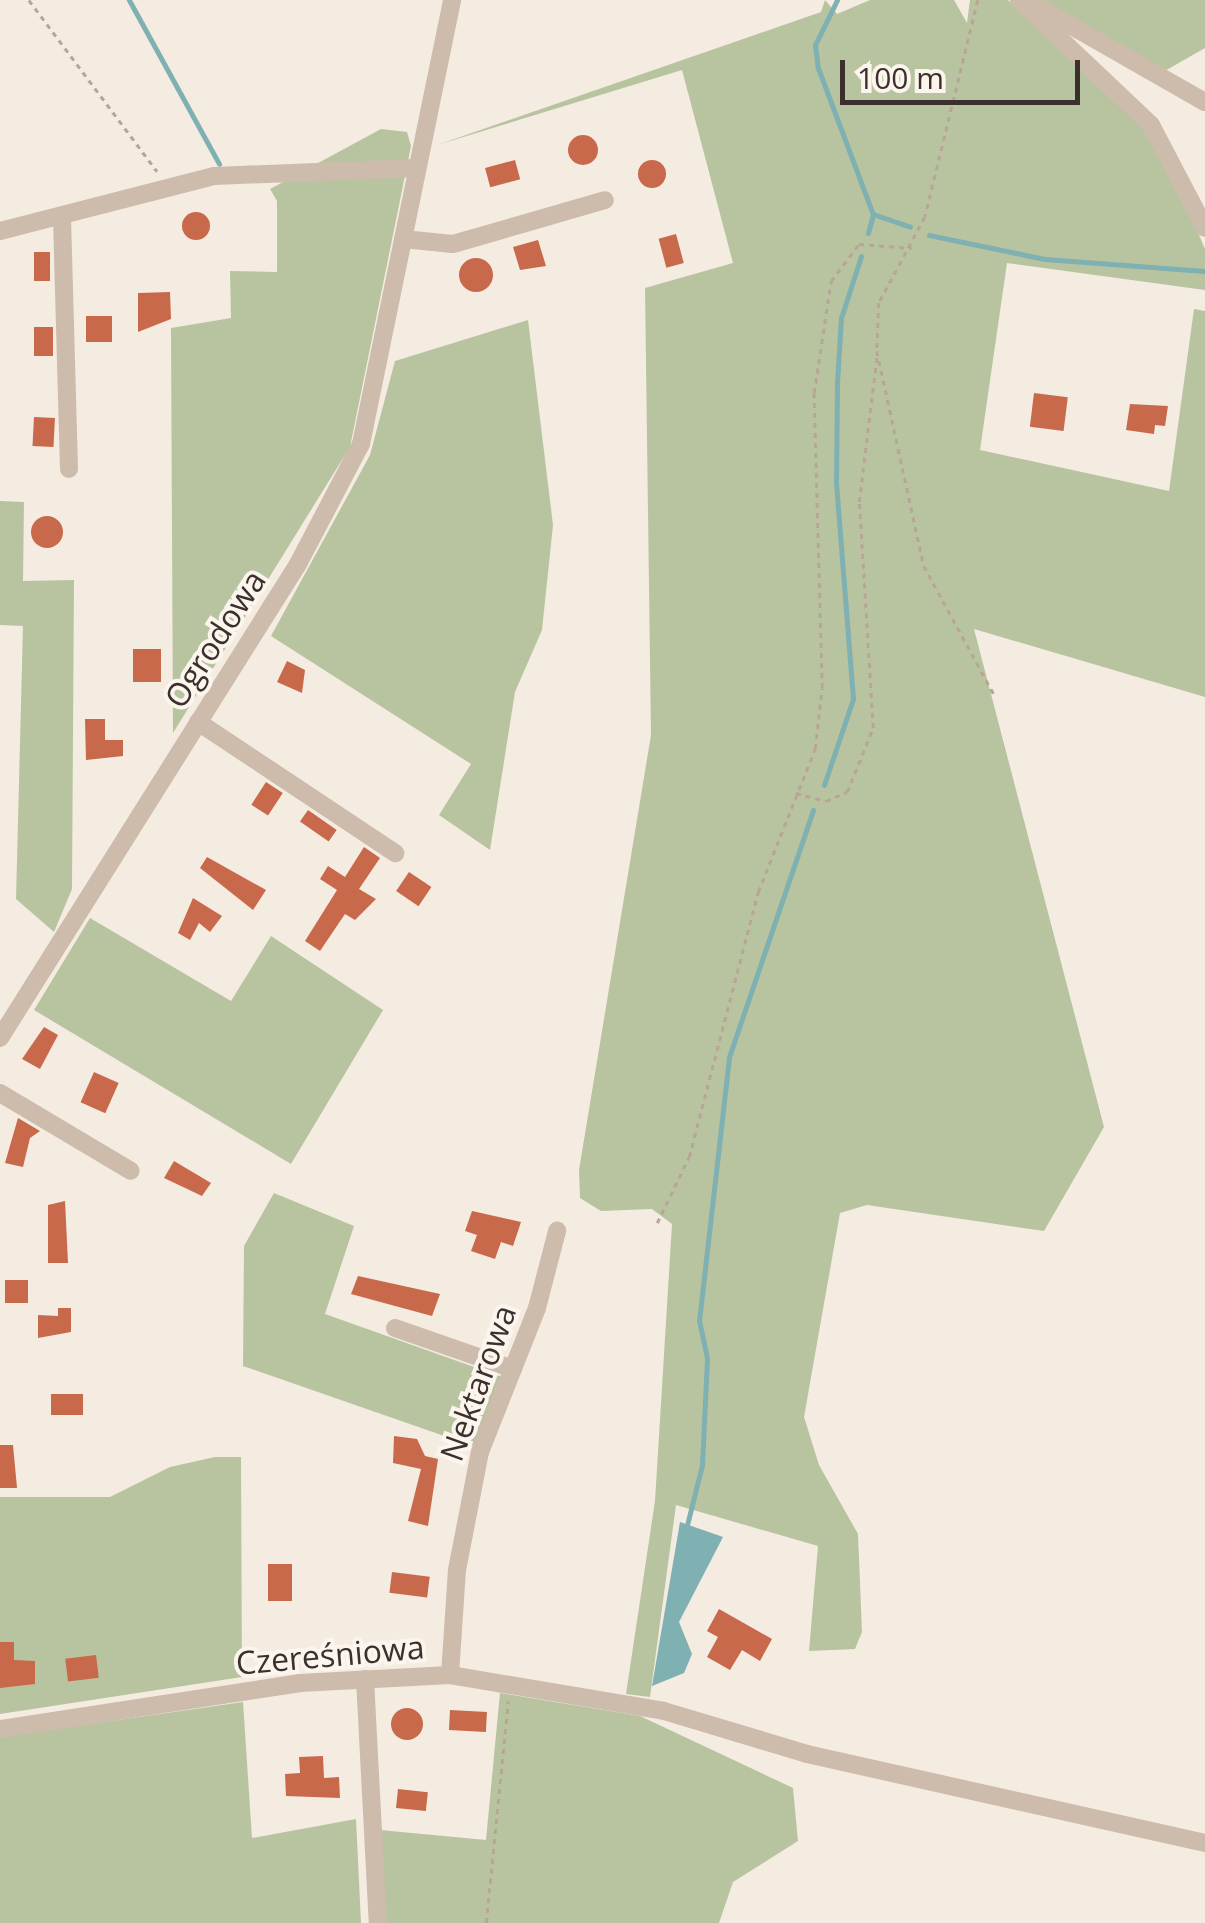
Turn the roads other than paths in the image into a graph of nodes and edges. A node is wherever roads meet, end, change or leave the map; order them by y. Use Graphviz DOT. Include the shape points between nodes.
graph roads {
  1 [pos="452,0"];
  2 [pos="1022,0"];
  3 [pos="1205,102"];
  4 [pos="416,168"];
  5 [pos="605,200"];
  6 [pos="62,218"];
  7 [pos="1205,228"];
  8 [pos="0,231"];
  9 [pos="404,239"];
  10 [pos="69,469"];
  11 [pos="198,722"];
  12 [pos="396,852"];
  13 [pos="0,995"];
  14 [pos="19,1004"];
  15 [pos="0,1038"];
  16 [pos="0,1093"];
  17 [pos="131,1171"];
  18 [pos="557,1231"];
  19 [pos="394,1328"];
  20 [pos="512,1369"];
  21 [pos="450,1675"];
  22 [pos="365,1678"];
  23 [pos="0,1728"];
  24 [pos="1205,1843"];
  25 [pos="378,1923"];
  1 -- 4 [label="street, Ogrodowa"];
  2 -- 3 [label="street"];
  2 -- 7 [label="street" via="1151,125"];
  4 -- 6 [label="street" via="261,171"];
  4 -- 9 [label="street, Ogrodowa"];
  5 -- 9 [label="street" via="454,244"];
  6 -- 8 [label="street"];
  6 -- 10 [label="street"];
  9 -- 11 [label="street, Ogrodowa" via="361,444 298,564"];
  11 -- 12 [label="street"];
  11 -- 14 [label="street, Ogrodowa"];
  13 -- 14 [label="street"];
  14 -- 15 [label="street, Ogrodowa"];
  16 -- 17 [label="street"];
  18 -- 20 [label="street, Nektarowa"];
  19 -- 20 [label="street"];
  20 -- 21 [label="street, Nektarowa" via="476,1469 457,1570"];
  21 -- 22 [label="street, Czereśniowa"];
  21 -- 24 [label="street, Czereśniowa" via="664,1711 807,1754"];
  22 -- 23 [label="street, Czereśniowa"];
  22 -- 25 [label="street"];
}
